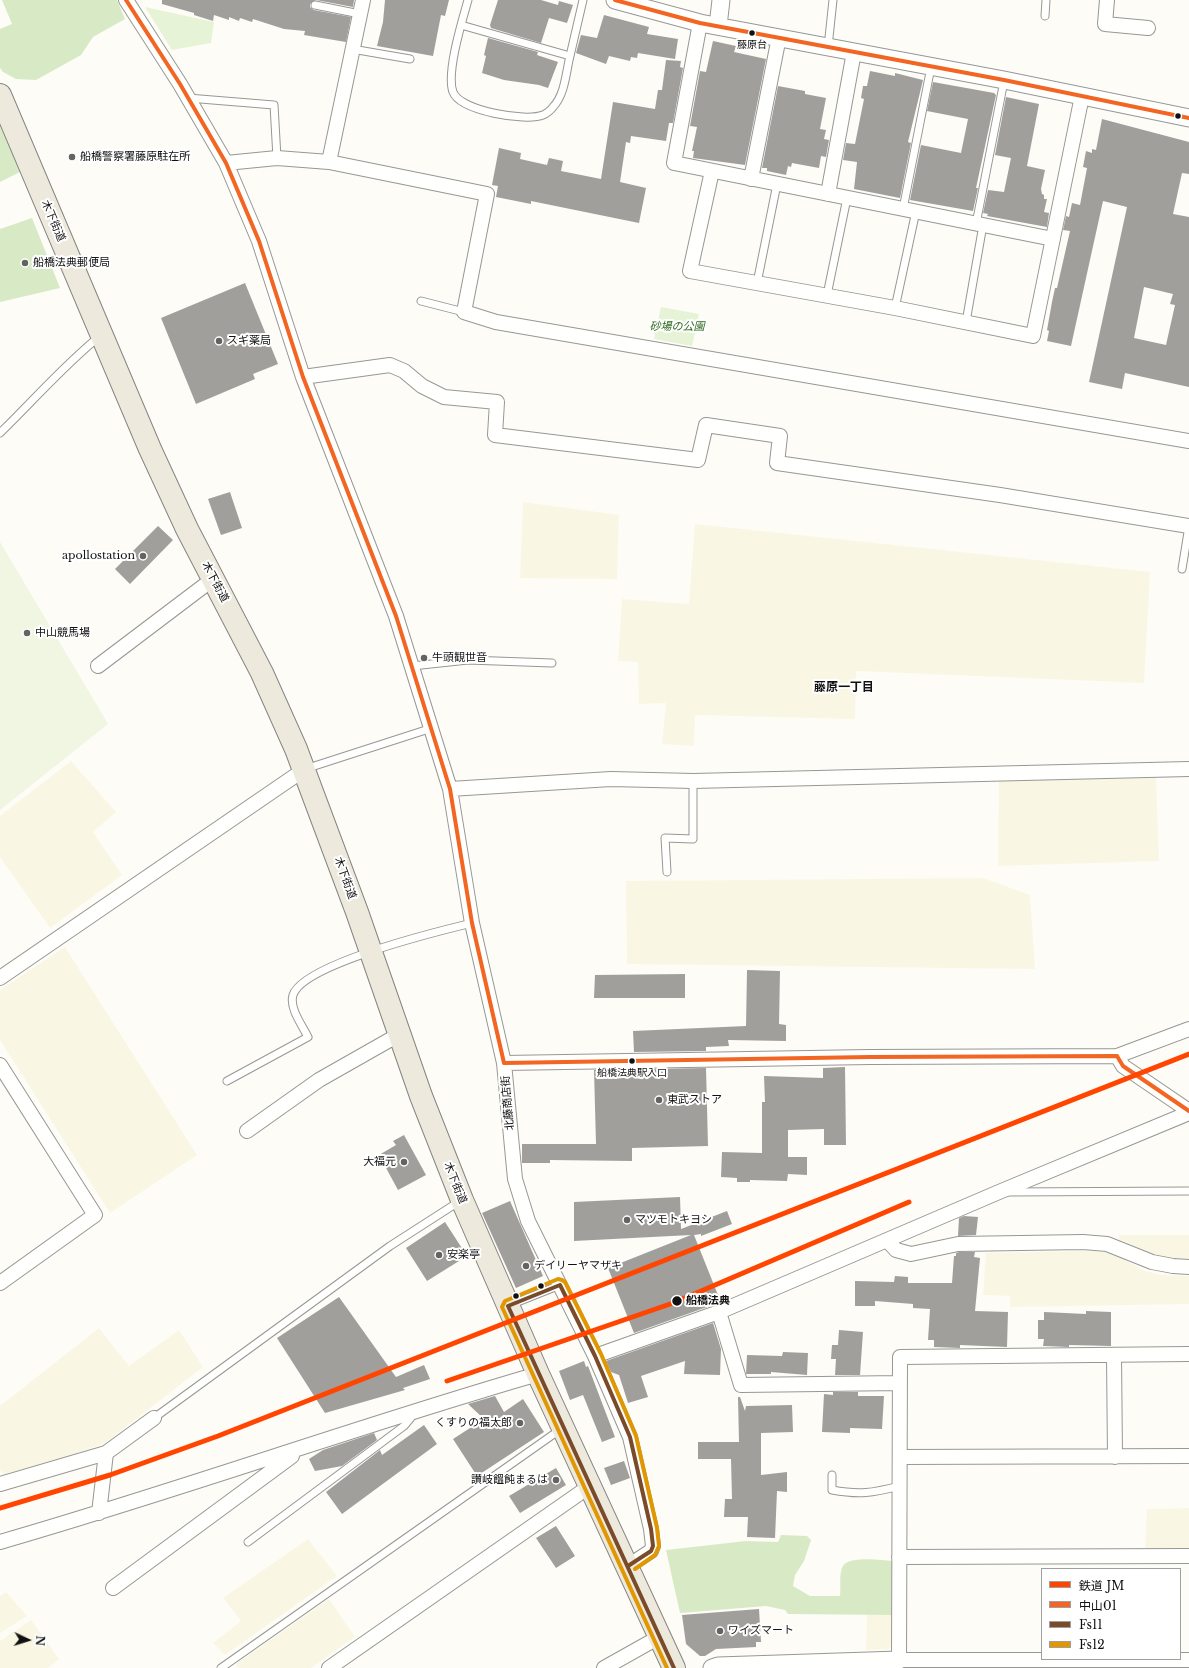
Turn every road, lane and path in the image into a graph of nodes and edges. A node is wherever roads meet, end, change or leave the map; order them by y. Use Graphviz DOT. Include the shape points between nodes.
graph roads {
  1 [pos="126,0"];
  2 [pos="364,0"];
  3 [pos="468,0"];
  4 [pos="583,0"];
  5 [pos="615,0"];
  6 [pos="720,0"];
  7 [pos="833,0"];
  8 [pos="1046,0"];
  9 [pos="1108,0"];
  10 [pos="314,5"];
  11 [pos="360,14"];
  12 [pos="1045,16"];
  13 [pos="700,23"];
  14 [pos="461,25"];
  15 [pos="718,26"];
  16 [pos="1148,28"];
  17 [pos="779,37"];
  18 [pos="828,47"];
  19 [pos="352,49"];
  20 [pos="854,52"];
  21 [pos="570,56"];
  22 [pos="410,59"];
  23 [pos="931,67"];
  24 [pos="1004,80"];
  25 [pos="0,95"];
  26 [pos="1082,96"];
  27 [pos="188,98"];
  28 [pos="1189,118"];
  29 [pos="277,158"];
  30 [pos="329,162"];
  31 [pos="226,163"];
  32 [pos="712,171"];
  33 [pos="751,179"];
  34 [pos="778,184"];
  35 [pos="828,194"];
  36 [pos="847,198"];
  37 [pos="909,210"];
  38 [pos="980,224"];
  39 [pos="1053,239"];
  40 [pos="757,283"];
  41 [pos="827,295"];
  42 [pos="421,301"];
  43 [pos="895,308"];
  44 [pos="464,312"];
  45 [pos="966,322"];
  46 [pos="101,335"];
  47 [pos="303,377"];
  48 [pos="0,433"];
  49 [pos="1189,441"];
  50 [pos="1189,526"];
  51 [pos="1182,569"];
  52 [pos="212,579"];
  53 [pos="552,663"];
  54 [pos="98,666"];
  55 [pos="412,666"];
  56 [pos="432,728"];
  57 [pos="305,769"];
  58 [pos="1189,769"];
  59 [pos="693,781"];
  60 [pos="450,789"];
  61 [pos="667,872"];
  62 [pos="472,922"];
  63 [pos="371,951"];
  64 [pos="0,978"];
  65 [pos="1189,1029"];
  66 [pos="400,1034"];
  67 [pos="1120,1061"];
  68 [pos="504,1063"];
  69 [pos="0,1065"];
  70 [pos="227,1081"];
  71 [pos="1189,1112"];
  72 [pos="247,1130"];
  73 [pos="1189,1191"];
  74 [pos="999,1192"];
  75 [pos="462,1200"];
  76 [pos="887,1240"];
  77 [pos="1189,1267"];
  78 [pos="0,1283"];
  79 [pos="560,1285"];
  80 [pos="508,1306"];
  81 [pos="719,1312"];
  82 [pos="1189,1354"];
  83 [pos="1114,1355"];
  84 [pos="595,1356"];
  85 [pos="538,1374"];
  86 [pos="900,1383"];
  87 [pos="418,1409"];
  88 [pos="154,1418"];
  89 [pos="563,1427"];
  90 [pos="302,1448"];
  91 [pos="1115,1456"];
  92 [pos="1189,1456"];
  93 [pos="105,1457"];
  94 [pos="900,1457"];
  95 [pos="832,1475"];
  96 [pos="0,1484"];
  97 [pos="590,1486"];
  98 [pos="900,1486"];
  99 [pos="100,1509"];
  100 [pos="0,1542"];
  101 [pos="248,1542"];
  102 [pos="1189,1556"];
  103 [pos="900,1557"];
  104 [pos="628,1566"];
  105 [pos="113,1588"];
  106 [pos="661,1636"];
  107 [pos="899,1660"];
  108 [pos="1189,1660"];
  109 [pos="221,1668"];
  110 [pos="329,1668"];
  111 [pos="604,1668"];
  112 [pos="674,1668"];
  113 [pos="712,1668"];
  1 -- 27 [label="street, 北藤商店街"];
  2 -- 11 [label="street"];
  3 -- 14 [label="lane"];
  4 -- 21 [label="lane"];
  5 -- 13 [label="street"];
  6 -- 15 [label="street"];
  7 -- 18 [label="lane"];
  8 -- 12 [label="lane"];
  9 -- 16 [label="street" via="1105,24"];
  10 -- 11 [label="lane"];
  11 -- 19 [label="street"];
  13 -- 15 [label="street"];
  13 -- 32 [label="street" via="674,163"];
  14 -- 21 [label="lane"];
  14 -- 21 [label="lane" via="452,73 453,92 461,102 476,109 524,117 543,115 553,107 562,90"];
  15 -- 17 [label="street"];
  17 -- 18 [label="street"];
  17 -- 33 [label="street"];
  18 -- 20 [label="street"];
  19 -- 22 [label="lane"];
  19 -- 30 [label="street"];
  20 -- 23 [label="street"];
  20 -- 35 [label="street"];
  23 -- 24 [label="street"];
  23 -- 37 [label="lane"];
  24 -- 26 [label="street"];
  24 -- 38 [label="lane"];
  25 -- 46 [label="main road, 木下街道"];
  26 -- 28 [label="street"];
  26 -- 39 [label="street"];
  27 -- 29 [label="lane" via="274,105"];
  27 -- 31 [label="street, 北藤商店街"];
  29 -- 30 [label="street"];
  29 -- 31 [label="street"];
  30 -- 44 [label="street" via="487,194"];
  31 -- 47 [label="street, 北藤商店街" via="259,241"];
  32 -- 33 [label="street"];
  32 -- 40 [label="street" via="690,271"];
  33 -- 34 [label="street"];
  34 -- 35 [label="street"];
  34 -- 40 [label="lane"];
  35 -- 36 [label="street"];
  36 -- 37 [label="street"];
  36 -- 41 [label="lane"];
  37 -- 38 [label="street"];
  37 -- 43 [label="lane"];
  38 -- 39 [label="street"];
  38 -- 45 [label="lane"];
  39 -- 45 [label="street" via="1033,336"];
  40 -- 41 [label="street"];
  41 -- 43 [label="street"];
  42 -- 44 [label="lane"];
  43 -- 45 [label="street"];
  44 -- 49 [label="street" via="496,322"];
  46 -- 48 [label="lane" via="74,357 42,393"];
  46 -- 52 [label="main road, 木下街道" via="153,455"];
  47 -- 50 [label="street" via="390,365 444,397 497,402 495,435 698,460 706,426 780,436 777,463 1008,496"];
  47 -- 55 [label="street, 北藤商店街" via="396,616"];
  50 -- 51 [label="lane"];
  52 -- 54 [label="street"];
  52 -- 57 [label="main road, 木下街道" via="262,673"];
  53 -- 55 [label="lane" via="468,660"];
  55 -- 56 [label="street, 北藤商店街"];
  56 -- 57 [label="lane"];
  56 -- 60 [label="street, 北藤商店街"];
  57 -- 63 [label="main road, 木下街道"];
  57 -- 64 [label="street"];
  58 -- 59 [label="street"];
  59 -- 60 [label="street" via="611,779"];
  59 -- 61 [label="lane" via="693,839 665,838"];
  60 -- 62 [label="street, 北藤商店街"];
  62 -- 63 [label="lane"];
  62 -- 68 [label="street, 北藤商店街"];
  63 -- 66 [label="main road, 木下街道"];
  63 -- 70 [label="lane" via="331,967 298,986 293,995 292,1005 308,1037"];
  65 -- 67 [label="street"];
  66 -- 72 [label="street" via="319,1080"];
  66 -- 75 [label="main road, 木下街道" via="421,1096"];
  67 -- 68 [label="street" via="870,1057"];
  67 -- 71 [label="street"];
  68 -- 79 [label="street, 北藤商店街" via="515,1179 528,1221"];
  69 -- 78 [label="street" via="95,1215"];
  71 -- 74 [label="street"];
  73 -- 74 [label="lane"];
  74 -- 76 [label="street"];
  75 -- 80 [label="main road, 木下街道"];
  75 -- 88 [label="lane" via="390,1246"];
  76 -- 77 [label="street" via="896,1250 911,1254 958,1244 1107,1244 1159,1263"];
  76 -- 81 [label="street"];
  79 -- 80 [label="lane"];
  79 -- 84 [label="street, 北藤商店街"];
  80 -- 85 [label="main road, 木下街道"];
  81 -- 84 [label="street"];
  81 -- 86 [label="street" via="741,1385"];
  82 -- 83 [label="street"];
  83 -- 86 [label="street" via="900,1357"];
  83 -- 91 [label="street"];
  84 -- 104 [label="street, 北藤商店街" via="630,1437 653,1539 651,1551"];
  85 -- 87 [label="street"];
  85 -- 89 [label="main road, 木下街道"];
  86 -- 94 [label="street"];
  87 -- 90 [label="street"];
  87 -- 101 [label="lane" via="404,1426"];
  88 -- 93 [label="street"];
  89 -- 97 [label="main road, 木下街道"];
  89 -- 109 [label="lane"];
  90 -- 99 [label="street"];
  90 -- 105 [label="street"];
  91 -- 92 [label="street"];
  91 -- 94 [label="street"];
  93 -- 96 [label="street"];
  93 -- 99 [label="street"];
  94 -- 98 [label="street"];
  95 -- 98 [label="lane" via="832,1490 854,1494 870,1494"];
  97 -- 104 [label="main road, 木下街道"];
  97 -- 110 [label="street"];
  98 -- 103 [label="street"];
  99 -- 100 [label="street"];
  102 -- 103 [label="street"];
  103 -- 107 [label="street"];
  104 -- 106 [label="main road, 木下街道"];
  106 -- 111 [label="street"];
  106 -- 112 [label="main road, 木下街道"];
  107 -- 108 [label="street"];
  107 -- 113 [label="street"];
}
